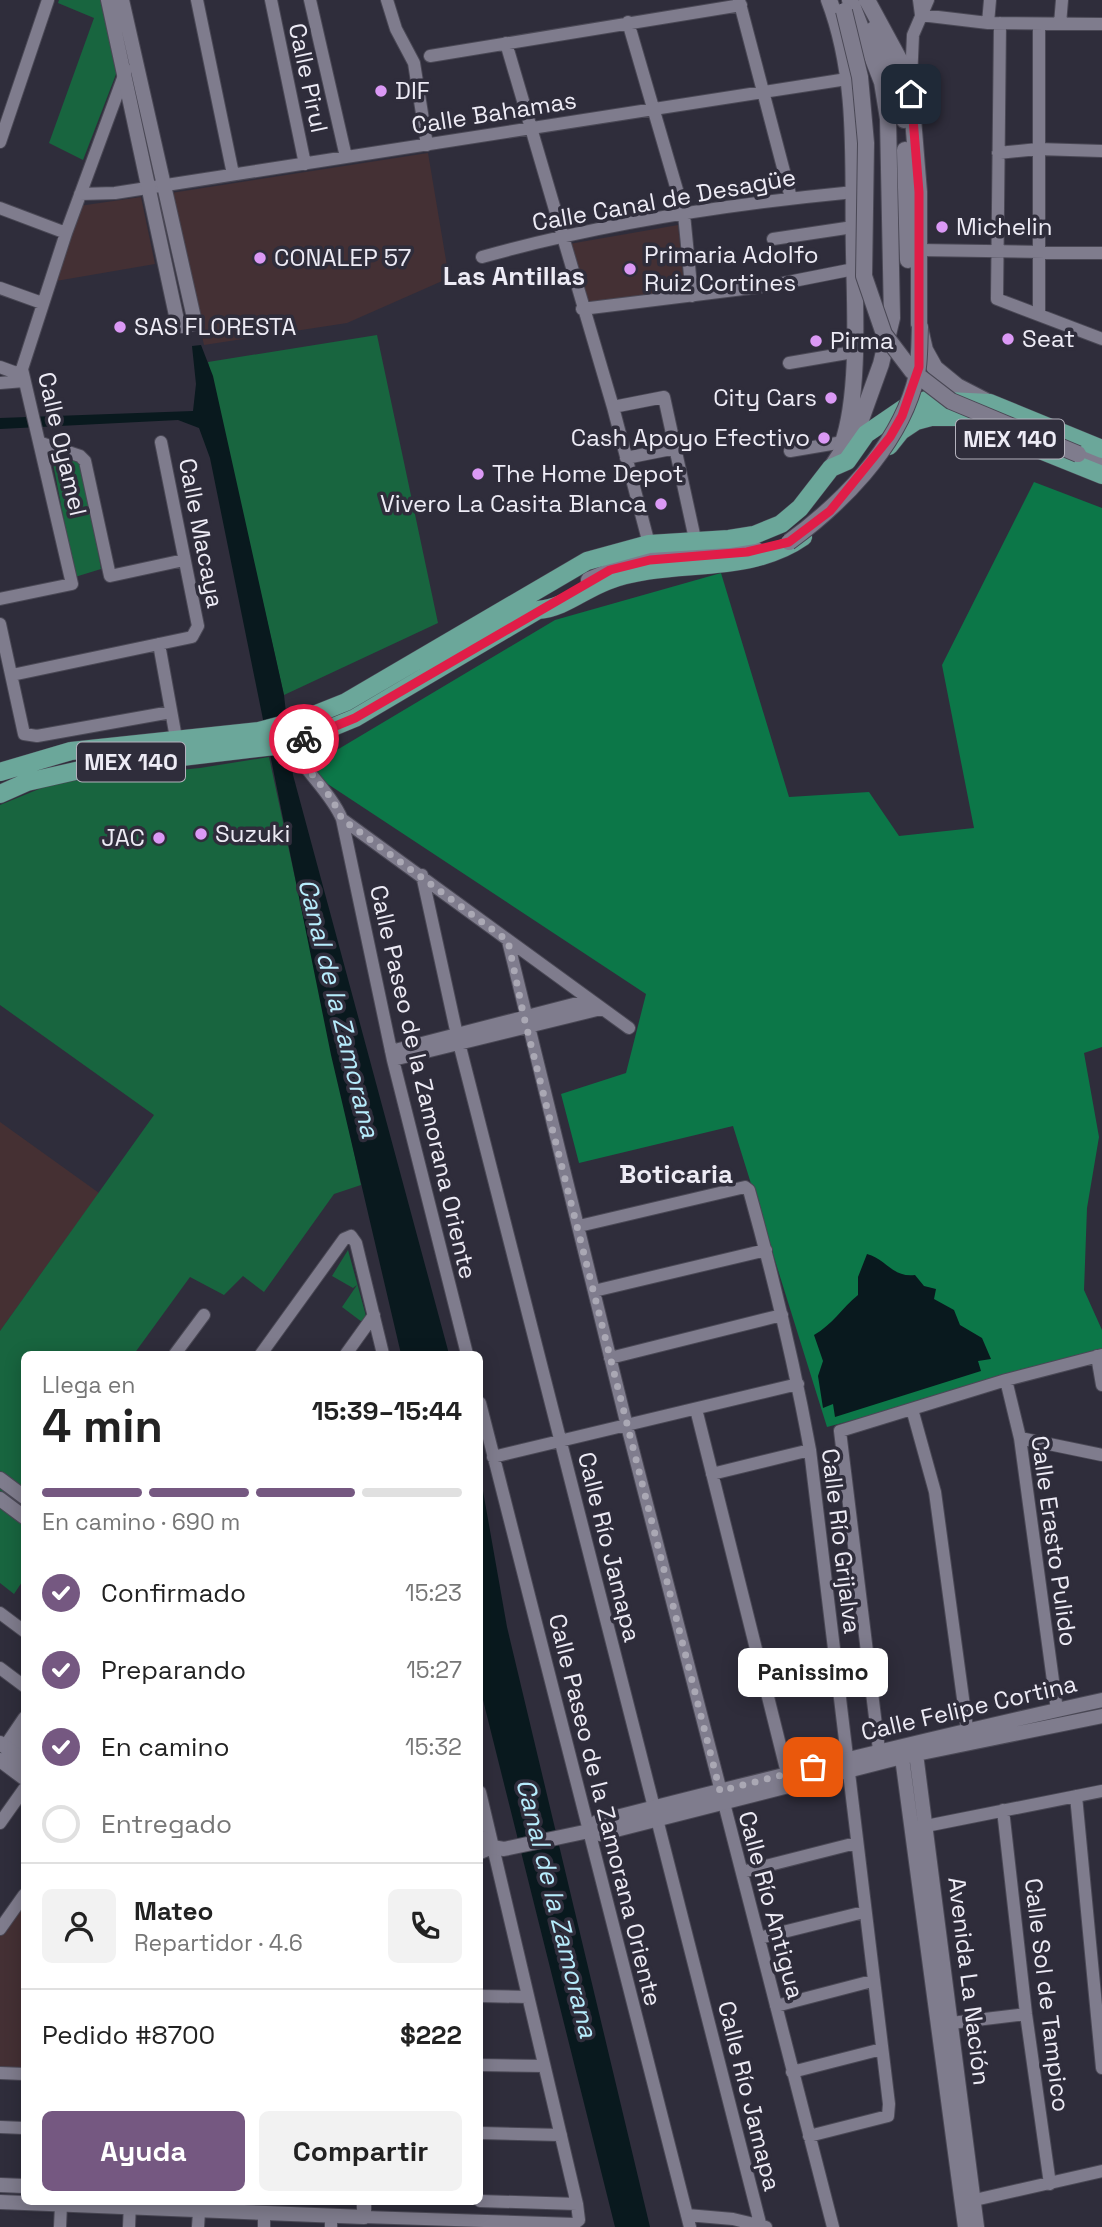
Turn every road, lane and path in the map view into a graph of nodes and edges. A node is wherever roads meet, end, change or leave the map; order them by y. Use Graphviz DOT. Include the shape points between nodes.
graph roads {
  1 [pos="48,0"];
  2 [pos="108,0"];
  3 [pos="122,0"];
  4 [pos="197,0"];
  5 [pos="271,0"];
  6 [pos="310,0"];
  7 [pos="387,0"];
  8 [pos="829,0"];
  9 [pos="866,0"];
  10 [pos="919,0"];
  11 [pos="928,0"];
  12 [pos="990,0"];
  13 [pos="1062,0"];
  14 [pos="740,2"];
  15 [pos="845,4"];
  16 [pos="921,15"];
  17 [pos="628,22"];
  18 [pos="994,23"];
  19 [pos="1040,24"];
  20 [pos="1060,24"];
  21 [pos="1102,24"];
  22 [pos="506,43"];
  23 [pos="430,57"];
  24 [pos="130,69"];
  25 [pos="847,79"];
  26 [pos="764,93"];
  27 [pos="911,94"];
  28 [pos="653,110"];
  29 [pos="530,129"];
  30 [pos="0,142"];
  31 [pos="433,144"];
  32 [pos="1038,149"];
  33 [pos="1102,151"];
  34 [pos="998,153"];
  35 [pos="346,158"];
  36 [pos="304,164"];
  37 [pos="233,174"];
  38 [pos="155,187"];
  39 [pos="855,192"];
  40 [pos="80,194"];
  41 [pos="791,198"];
  42 [pos="0,208"];
  43 [pos="684,214"];
  44 [pos="853,227"];
  45 [pos="66,233"];
  46 [pos="560,235"];
  47 [pos="772,239"];
  48 [pos="919,250"];
  49 [pos="996,253"];
  50 [pos="1037,253"];
  51 [pos="1102,253"];
  52 [pos="482,257"];
  53 [pos="854,277"];
  54 [pos="892,285"];
  55 [pos="0,288"];
  56 [pos="692,296"];
  57 [pos="42,303"];
  58 [pos="582,309"];
  59 [pos="1039,314"];
  60 [pos="920,327"];
  61 [pos="1102,339"];
  62 [pos="853,352"];
  63 [pos="789,363"];
  64 [pos="0,366"];
  65 [pos="23,378"];
  66 [pos="0,383"];
  67 [pos="990,403"];
  68 [pos="613,407"];
  69 [pos="161,442"];
  70 [pos="843,442"];
  71 [pos="41,443"];
  72 [pos="676,447"];
  73 [pos="1102,449"];
  74 [pos="790,451"];
  75 [pos="626,458"];
  76 [pos="1102,464"];
  77 [pos="830,469"];
  78 [pos="1102,475"];
  79 [pos="858,486"];
  80 [pos="695,539"];
  81 [pos="649,544"];
  82 [pos="184,560"];
  83 [pos="0,599"];
  84 [pos="538,610"];
  85 [pos="0,624"];
  86 [pos="159,644"];
  87 [pos="12,675"];
  88 [pos="171,712"];
  89 [pos="176,738"];
  90 [pos="262,739"];
  91 [pos="291,744"];
  92 [pos="0,772"];
  93 [pos="0,794"];
  94 [pos="342,819"];
  95 [pos="422,875"];
  96 [pos="508,941"];
  97 [pos="589,1000"];
  98 [pos="601,1009"];
  99 [pos="526,1022"];
  100 [pos="629,1028"];
  101 [pos="458,1040"];
  102 [pos="392,1055"];
  103 [pos="579,1226"];
  104 [pos="766,1250"];
  105 [pos="594,1291"];
  106 [pos="204,1315"];
  107 [pos="374,1315"];
  108 [pos="782,1315"];
  109 [pos="177,1351"];
  110 [pos="263,1351"];
  111 [pos="348,1351"];
  112 [pos="382,1351"];
  113 [pos="466,1351"];
  114 [pos="1100,1355"];
  115 [pos="610,1358"];
  116 [pos="1006,1380"];
  117 [pos="798,1384"];
  118 [pos="1102,1385"];
  119 [pos="696,1409"];
  120 [pos="912,1409"];
  121 [pos="483,1415"];
  122 [pos="627,1426"];
  123 [pos="1020,1438"];
  124 [pos="561,1442"];
  125 [pos="810,1450"];
  126 [pos="1102,1455"];
  127 [pos="493,1457"];
  128 [pos="712,1474"];
  129 [pos="0,1479"];
  130 [pos="21,1495"];
  131 [pos="0,1499"];
  132 [pos="21,1515"];
  133 [pos="0,1613"];
  134 [pos="21,1629"];
  135 [pos="0,1668"];
  136 [pos="21,1684"];
  137 [pos="1102,1700"];
  138 [pos="1057,1710"];
  139 [pos="1102,1716"];
  140 [pos="21,1725"];
  141 [pos="967,1728"];
  142 [pos="21,1740"];
  143 [pos="908,1750"];
  144 [pos="9,1753"];
  145 [pos="865,1761"];
  146 [pos="21,1772"];
  147 [pos="787,1773"];
  148 [pos="1102,1791"];
  149 [pos="21,1793"];
  150 [pos="1076,1796"];
  151 [pos="721,1798"];
  152 [pos="1003,1810"];
  153 [pos="655,1814"];
  154 [pos="483,1820"];
  155 [pos="0,1823"];
  156 [pos="919,1828"];
  157 [pos="589,1831"];
  158 [pos="856,1843"];
  159 [pos="486,1849"];
  160 [pos="742,1872"];
  161 [pos="21,1899"];
  162 [pos="864,1912"];
  163 [pos="0,1928"];
  164 [pos="759,1938"];
  165 [pos="872,1981"];
  166 [pos="483,1996"];
  167 [pos="528,1997"];
  168 [pos="776,2006"];
  169 [pos="1099,2008"];
  170 [pos="1026,2014"];
  171 [pos="946,2024"];
  172 [pos="882,2049"];
  173 [pos="483,2065"];
  174 [pos="544,2066"];
  175 [pos="1102,2068"];
  176 [pos="792,2072"];
  177 [pos="0,2073"];
  178 [pos="21,2074"];
  179 [pos="0,2127"];
  180 [pos="21,2128"];
  181 [pos="483,2133"];
  182 [pos="561,2135"];
  183 [pos="809,2136"];
  184 [pos="1102,2171"];
  185 [pos="1050,2184"];
  186 [pos="0,2185"];
  187 [pos="21,2186"];
  188 [pos="483,2201"];
  189 [pos="0,2202"];
  190 [pos="968,2202"];
  191 [pos="21,2203"];
  192 [pos="577,2204"];
  193 [pos="61,2205"];
  194 [pos="130,2205"];
  195 [pos="364,2205"];
  196 [pos="347,2209"];
  197 [pos="199,2212"];
  198 [pos="364,2217"];
  199 [pos="264,2221"];
  200 [pos="689,2221"];
  201 [pos="331,2222"];
  202 [pos="403,2223"];
  203 [pos="470,2224"];
  204 [pos="538,2225"];
  205 [pos="763,2226"];
  206 [pos="60,2227"];
  207 [pos="129,2227"];
  208 [pos="198,2227"];
  209 [pos="833,2227"];
  210 [pos="965,2227"];
  211 [pos="977,2227"];
  1 -- 30 [label="street"];
  2 -- 24 [label="street"];
  3 -- 24 [label="street"];
  4 -- 37 [label="street"];
  5 -- 36 [label="street, Calle Pirul"];
  6 -- 35 [label="street"];
  7 -- 31 [label="street" via="414,63"];
  8 -- 25 [label="main road" via="843,45"];
  9 -- 27 [label="main road" via="905,70"];
  9 -- 60 [label="main road" via="898,88 905,125 909,291"];
  10 -- 16 [label="street"];
  11 -- 16 [label="street"];
  12 -- 18 [label="street"];
  13 -- 20 [label="street"];
  14 -- 17 [label="street"];
  14 -- 26 [label="street"];
  15 -- 54 [label="main road" via="882,82 888,119"];
  15 -- 76 [label="main road, MEX 140, bridge" via="860,77 866,143 864,276 884,334 912,371 951,401"];
  16 -- 18 [label="street"];
  16 -- 27 [label="street" via="911,43"];
  17 -- 22 [label="street"];
  17 -- 28 [label="street"];
  18 -- 19 [label="street"];
  18 -- 34 [label="street"];
  19 -- 20 [label="street"];
  19 -- 32 [label="street"];
  20 -- 21 [label="street"];
  22 -- 23 [label="street"];
  22 -- 29 [label="street"];
  24 -- 38 [label="street"];
  24 -- 40 [label="street, Calle Oyamel"];
  25 -- 26 [label="street, Calle Bahamas"];
  25 -- 39 [label="main road" via="856,139"];
  26 -- 28 [label="street, Calle Bahamas"];
  26 -- 41 [label="street"];
  27 -- 48 [label="main road"];
  28 -- 29 [label="street, Calle Bahamas"];
  28 -- 43 [label="street"];
  29 -- 31 [label="street, Calle Bahamas"];
  29 -- 46 [label="street"];
  31 -- 35 [label="street, Calle Bahamas"];
  32 -- 33 [label="street"];
  32 -- 34 [label="street"];
  32 -- 50 [label="street"];
  34 -- 49 [label="street"];
  35 -- 36 [label="street, Calle Bahamas"];
  36 -- 37 [label="street, Calle Bahamas"];
  37 -- 38 [label="street, Calle Bahamas"];
  38 -- 38 [label="street" via="177,320 182,326 193,324"];
  38 -- 40 [label="street"];
  39 -- 41 [label="street, Calle Canal de Desagüe"];
  39 -- 44 [label="main road"];
  40 -- 45 [label="street, Calle Oyamel"];
  41 -- 43 [label="street, Calle Canal de Desagüe"];
  42 -- 45 [label="street"];
  43 -- 46 [label="street, Calle Canal de Desagüe"];
  43 -- 56 [label="street"];
  44 -- 47 [label="street"];
  44 -- 53 [label="main road"];
  45 -- 57 [label="street, Calle Oyamel"];
  46 -- 52 [label="street, Calle Canal de Desagüe"];
  46 -- 58 [label="street"];
  48 -- 49 [label="street"];
  48 -- 60 [label="main road"];
  49 -- 50 [label="street"];
  49 -- 59 [label="street" via="997,299"];
  50 -- 51 [label="street"];
  50 -- 59 [label="street"];
  53 -- 54 [label="main road"];
  53 -- 56 [label="street"];
  53 -- 62 [label="main road"];
  54 -- 77 [label="main road" via="892,318 881,364 859,425"];
  55 -- 57 [label="street"];
  56 -- 58 [label="street"];
  57 -- 65 [label="street, Calle Oyamel" via="23,362"];
  58 -- 68 [label="street"];
  59 -- 61 [label="street"];
  60 -- 67 [label="main road" via="925,350 936,368 957,386"];
  60 -- 84 [label="main road, MEX 140, bridge" via="914,387 890,437 830,511 789,542 747,552 626,565"];
  62 -- 63 [label="street"];
  62 -- 70 [label="main road"];
  64 -- 65 [label="street"];
  65 -- 66 [label="street"];
  65 -- 71 [label="street, Calle Oyamel"];
  67 -- 73 [label="main road, MEX 140"];
  67 -- 77 [label="main road, MEX 140" via="926,400 907,406 866,434 847,461"];
  68 -- 72 [label="street" via="664,397"];
  68 -- 75 [label="street"];
  69 -- 82 [label="street, Calle Macaya"];
  70 -- 74 [label="street"];
  70 -- 77 [label="main road"];
  71 -- 82 [label="street" via="85,461 110,576"];
  71 -- 83 [label="street, Calle Oyamel" via="72,584"];
  72 -- 75 [label="street"];
  72 -- 80 [label="street"];
  75 -- 81 [label="street"];
  77 -- 79 [label="main road"];
  77 -- 80 [label="main road, MEX 140" via="800,508 781,524 729,540"];
  78 -- 79 [label="main road, MEX 140" via="958,417 916,421 901,431"];
  79 -- 84 [label="main road, MEX 140" via="841,507 787,548 733,562 639,571 554,608"];
  80 -- 81 [label="main road, MEX 140"];
  81 -- 90 [label="main road, MEX 140" via="618,550 569,570 346,702"];
  82 -- 86 [label="street, Calle Macaya" via="196,633"];
  84 -- 91 [label="main road, MEX 140" via="355,718"];
  85 -- 87 [label="street"];
  86 -- 87 [label="street"];
  86 -- 88 [label="street"];
  87 -- 88 [label="street" via="24,734 37,736"];
  88 -- 89 [label="street"];
  89 -- 90 [label="main road, MEX 140"];
  89 -- 92 [label="main road, MEX 140" via="71,751"];
  90 -- 91 [label="main road, MEX 140"];
  90 -- 93 [label="main road, MEX 140" via="67,772"];
  91 -- 94 [label="street"];
  94 -- 95 [label="street"];
  94 -- 102 [label="street, Calle Paseo de la Zamorana Oriente"];
  95 -- 96 [label="street"];
  95 -- 101 [label="street, Calle Río Jamapa"];
  96 -- 97 [label="street"];
  96 -- 99 [label="street, Calle Río Antigua"];
  97 -- 98 [label="street"];
  97 -- 99 [label="street"];
  98 -- 99 [label="street"];
  98 -- 100 [label="street"];
  99 -- 101 [label="street"];
  99 -- 103 [label="street, Calle Río Antigua"];
  101 -- 102 [label="street"];
  101 -- 124 [label="street, Calle Río Jamapa"];
  102 -- 113 [label="street, Calle Paseo de la Zamorana Oriente"];
  103 -- 104 [label="street, Calle Río Grijalva" via="745,1186"];
  103 -- 105 [label="street, Calle Río Antigua"];
  104 -- 105 [label="street"];
  104 -- 108 [label="street, Calle Río Grijalva"];
  105 -- 115 [label="street, Calle Río Antigua"];
  106 -- 109 [label="street"];
  107 -- 110 [label="street" via="351,1236 344,1239"];
  107 -- 111 [label="street"];
  107 -- 112 [label="street"];
  108 -- 115 [label="street"];
  108 -- 117 [label="street, Calle Río Grijalva"];
  114 -- 116 [label="street"];
  114 -- 118 [label="street"];
  115 -- 122 [label="street, Calle Río Antigua"];
  116 -- 120 [label="street"];
  116 -- 123 [label="street, Calle Erasto Pulido"];
  117 -- 119 [label="street"];
  117 -- 125 [label="street, Calle Río Grijalva"];
  119 -- 122 [label="street"];
  119 -- 128 [label="street"];
  120 -- 141 [label="street" via="936,1492"];
  120 -- 145 [label="street" via="840,1430"];
  121 -- 127 [label="street, Calle Paseo de la Zamorana Oriente"];
  122 -- 124 [label="street"];
  122 -- 151 [label="street, Calle Río Antigua"];
  123 -- 126 [label="street"];
  123 -- 138 [label="street, Calle Erasto Pulido"];
  124 -- 127 [label="street"];
  124 -- 153 [label="street, Calle Río Jamapa"];
  125 -- 128 [label="street"];
  125 -- 145 [label="street, Calle Río Grijalva"];
  127 -- 157 [label="street, Calle Paseo de la Zamorana Oriente"];
  128 -- 147 [label="street"];
  129 -- 130 [label="street"];
  131 -- 132 [label="street"];
  133 -- 134 [label="street"];
  135 -- 136 [label="street"];
  137 -- 138 [label="street, Calle Felipe Cortina"];
  138 -- 141 [label="street, Calle Felipe Cortina"];
  139 -- 143 [label="street, Calle Felipe Cortina"];
  140 -- 144 [label="street"];
  141 -- 143 [label="street, Calle Felipe Cortina"];
  142 -- 144 [label="street"];
  143 -- 145 [label="street, Calle Felipe Cortina"];
  143 -- 156 [label="street, Avenida La Nación"];
  144 -- 146 [label="street"];
  145 -- 147 [label="street"];
  145 -- 151 [label="street"];
  145 -- 158 [label="street, Calle Río Grijalva"];
  147 -- 151 [label="street"];
  148 -- 150 [label="street"];
  149 -- 155 [label="street"];
  150 -- 152 [label="street"];
  150 -- 169 [label="street"];
  151 -- 153 [label="street"];
  151 -- 160 [label="street, Calle Río Antigua"];
  152 -- 156 [label="street"];
  152 -- 170 [label="street, Calle Sol de Tampico"];
  153 -- 157 [label="street" via="597,1822"];
  153 -- 205 [label="street, Calle Río Jamapa"];
  154 -- 159 [label="street"];
  156 -- 171 [label="street, Avenida La Nación"];
  157 -- 159 [label="street"];
  157 -- 200 [label="street, Calle Paseo de la Zamorana Oriente"];
  158 -- 160 [label="street"];
  158 -- 162 [label="street, Calle Río Grijalva"];
  159 -- 167 [label="street"];
  160 -- 164 [label="street, Calle Río Antigua"];
  161 -- 163 [label="street"];
  162 -- 164 [label="street"];
  162 -- 165 [label="street, Calle Río Grijalva"];
  164 -- 168 [label="street, Calle Río Antigua"];
  165 -- 168 [label="street"];
  165 -- 172 [label="street, Calle Río Grijalva"];
  166 -- 167 [label="street"];
  167 -- 174 [label="street"];
  168 -- 176 [label="street, Calle Río Antigua"];
  169 -- 175 [label="street"];
  170 -- 171 [label="street"];
  170 -- 185 [label="street, Calle Sol de Tampico"];
  171 -- 190 [label="street, Avenida La Nación"];
  172 -- 176 [label="street"];
  172 -- 183 [label="street, Calle Río Grijalva" via="888,2116"];
  173 -- 174 [label="street"];
  174 -- 182 [label="street"];
  176 -- 183 [label="street, Calle Río Antigua"];
  177 -- 178 [label="street"];
  179 -- 180 [label="street"];
  181 -- 182 [label="street"];
  182 -- 192 [label="street"];
  183 -- 209 [label="street, Calle Río Antigua"];
  184 -- 185 [label="street"];
  185 -- 190 [label="street"];
  186 -- 187 [label="street"];
  188 -- 192 [label="street"];
  189 -- 191 [label="street"];
  190 -- 210 [label="street, Avenida La Nación"];
  190 -- 211 [label="street, Avenida La Nación"];
  192 -- 204 [label="street" via="577,2223"];
  193 -- 194 [label="street"];
  193 -- 206 [label="street"];
  194 -- 197 [label="street"];
  194 -- 207 [label="street"];
  195 -- 198 [label="street"];
  196 -- 198 [label="street"];
  196 -- 201 [label="street"];
  197 -- 199 [label="street"];
  197 -- 208 [label="street"];
  198 -- 202 [label="street"];
  199 -- 201 [label="street"];
  200 -- 205 [label="street"];
  202 -- 203 [label="street"];
  203 -- 204 [label="street"];
}
